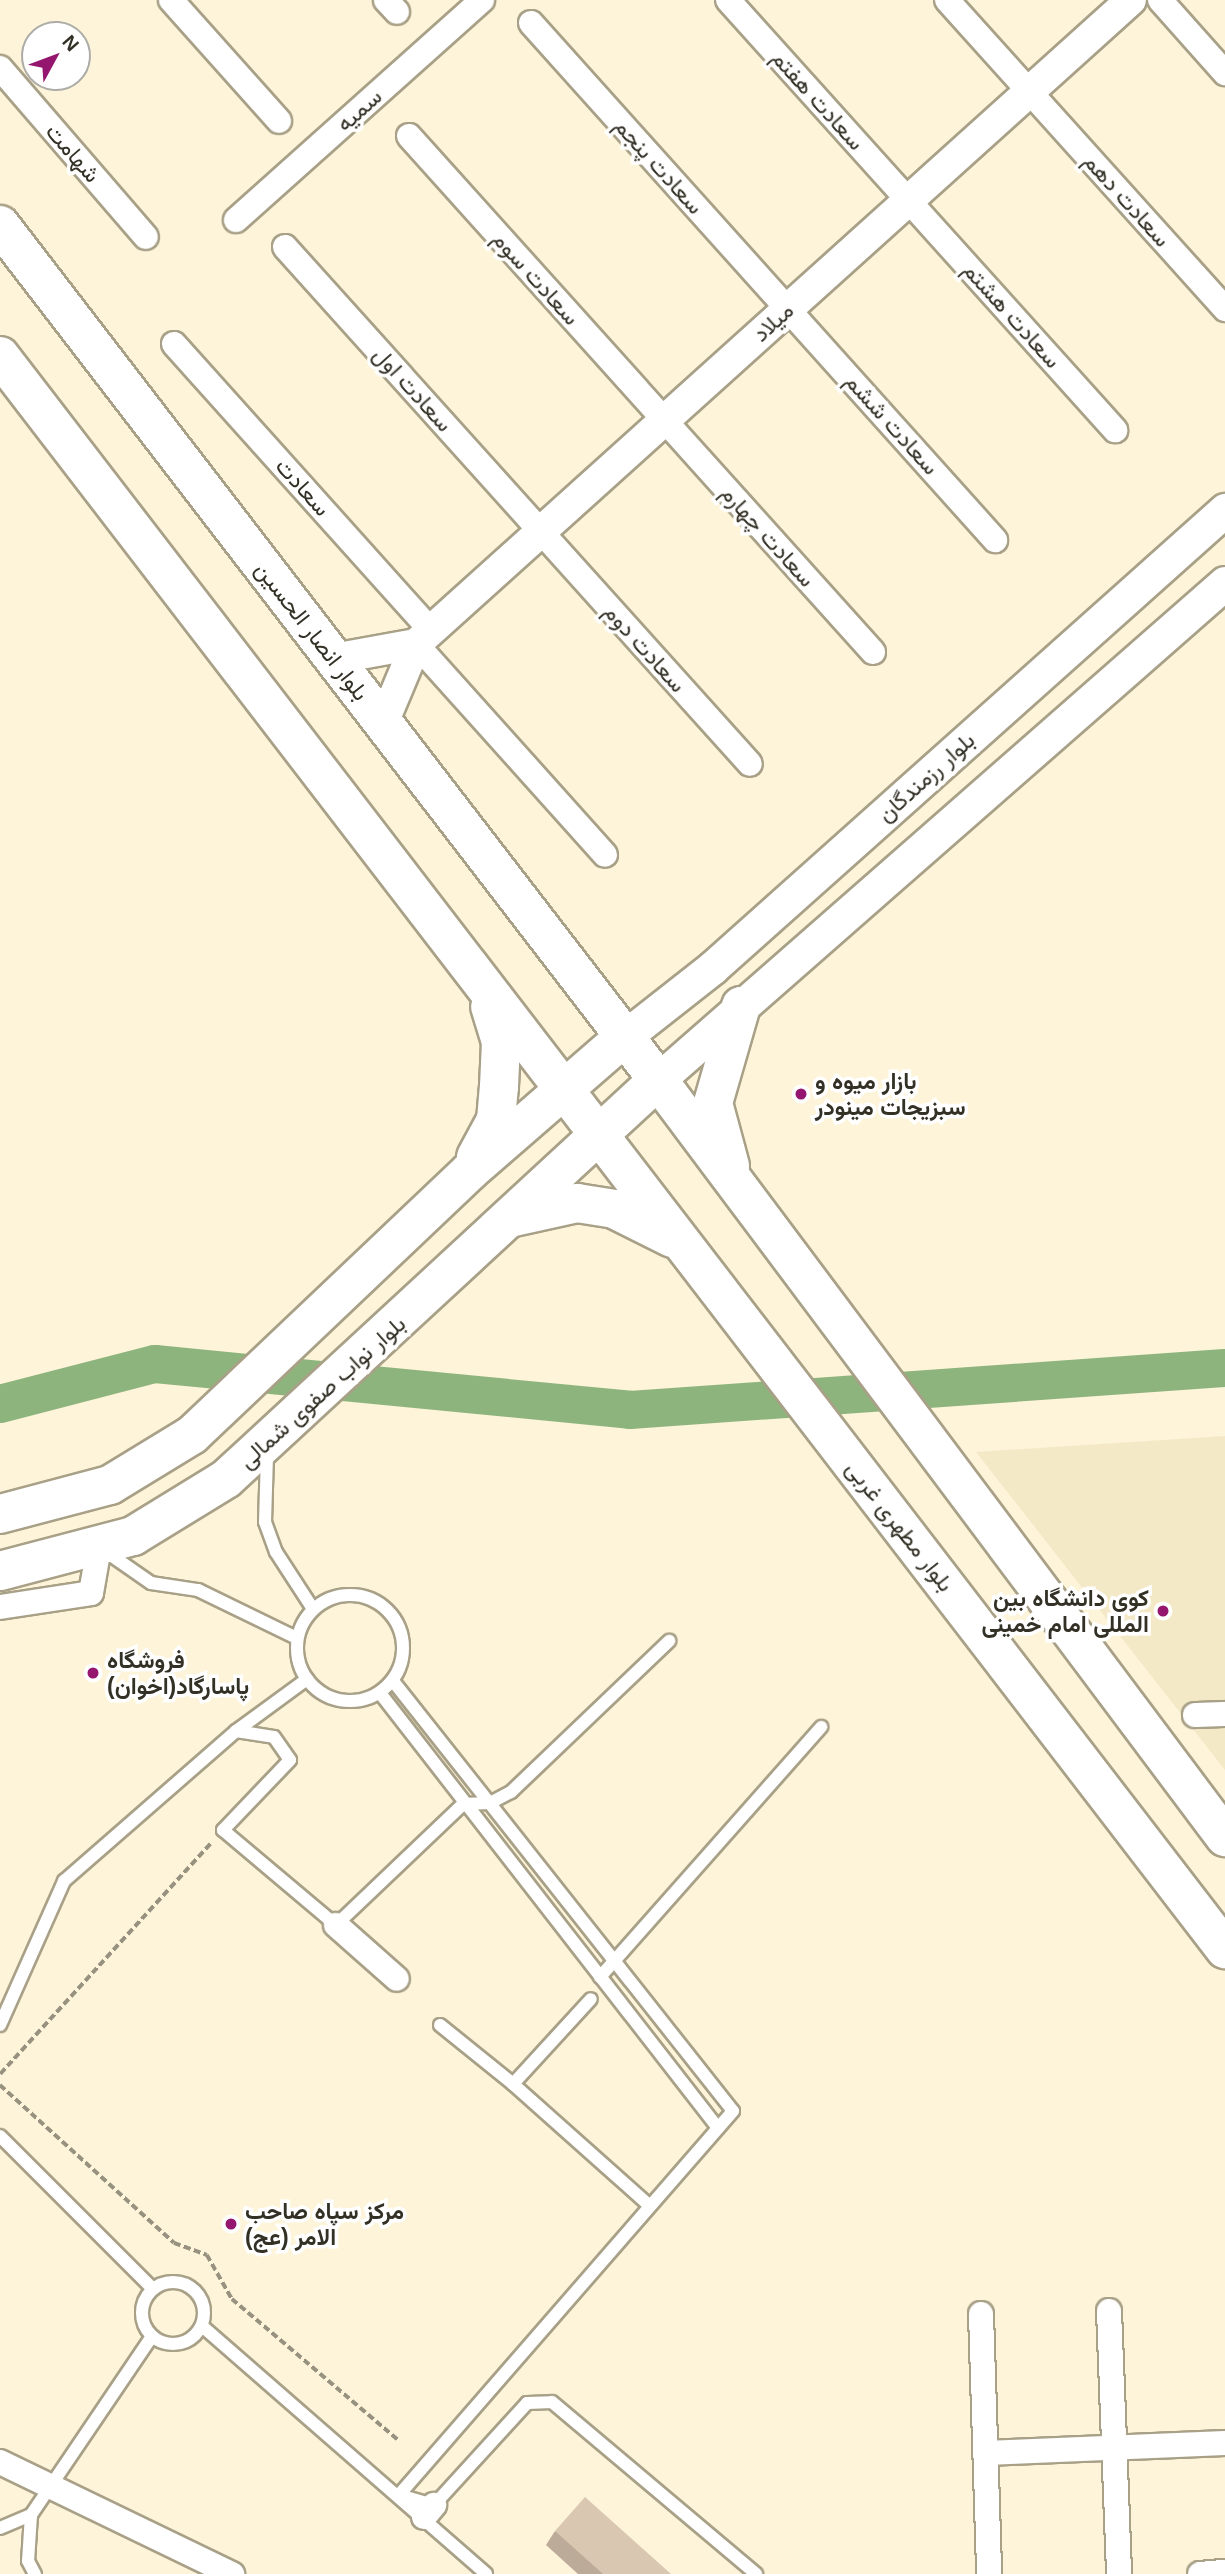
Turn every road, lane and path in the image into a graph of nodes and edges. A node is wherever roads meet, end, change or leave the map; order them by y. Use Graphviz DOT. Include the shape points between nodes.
graph roads {
  1 [pos="171,0"];
  2 [pos="482,0"];
  3 [pos="728,0"];
  4 [pos="947,0"];
  5 [pos="1131,0"];
  6 [pos="1160,0"];
  7 [pos="531,23"];
  8 [pos="0,68"];
  9 [pos="1225,72"];
  10 [pos="1030,91"];
  11 [pos="279,121"];
  12 [pos="409,136"];
  13 [pos="908,200"];
  14 [pos="236,220"];
  15 [pos="0,225"];
  16 [pos="146,237"];
  17 [pos="285,247"];
  18 [pos="788,309"];
  19 [pos="1225,309"];
  20 [pos="174,344"];
  21 [pos="0,356"];
  22 [pos="664,420"];
  23 [pos="1115,430"];
  24 [pos="1225,510"];
  25 [pos="541,531"];
  26 [pos="995,540"];
  27 [pos="1225,583"];
  28 [pos="423,637"];
  29 [pos="873,652"];
  30 [pos="333,659"];
  31 [pos="383,723"];
  32 [pos="750,764"];
  33 [pos="606,855"];
  34 [pos="473,974"];
  35 [pos="741,1006"];
  36 [pos="623,1038"];
  37 [pos="658,1080"];
  38 [pos="560,1090"];
  39 [pos="598,1137"];
  40 [pos="469,1172"];
  41 [pos="749,1209"];
  42 [pos="509,1219"];
  43 [pos="683,1245"];
  44 [pos="270,1440"];
  45 [pos="0,1514"];
  46 [pos="99,1547"];
  47 [pos="0,1571"];
  48 [pos="0,1607"];
  49 [pos="313,1609"];
  50 [pos="297,1638"];
  51 [pos="668,1641"];
  52 [pos="307,1679"];
  53 [pos="393,1681"];
  54 [pos="380,1693"];
  55 [pos="1195,1714"];
  56 [pos="1225,1714"];
  57 [pos="821,1727"];
  58 [pos="236,1731"];
  59 [pos="490,1803"];
  60 [pos="463,1804"];
  61 [pos="223,1830"];
  62 [pos="1225,1837"];
  63 [pos="336,1925"];
  64 [pos="1225,1949"];
  65 [pos="616,1963"];
  66 [pos="600,1977"];
  67 [pos="397,1979"];
  68 [pos="591,1999"];
  69 [pos="0,2025"];
  70 [pos="440,2025"];
  71 [pos="0,2074"];
  72 [pos="513,2084"];
  73 [pos="0,2085"];
  74 [pos="718,2129"];
  75 [pos="0,2136"];
  76 [pos="650,2206"];
  77 [pos="153,2288"];
  78 [pos="1109,2311"];
  79 [pos="981,2314"];
  80 [pos="202,2326"];
  81 [pos="152,2336"];
  82 [pos="398,2440"];
  83 [pos="1225,2443"];
  84 [pos="1113,2447"];
  85 [pos="986,2453"];
  86 [pos="0,2462"];
  87 [pos="52,2487"];
  88 [pos="399,2495"];
  89 [pos="429,2511"];
  90 [pos="31,2515"];
  91 [pos="0,2528"];
  92 [pos="1225,2572"];
  93 [pos="35,2574"];
  94 [pos="232,2574"];
  95 [pos="486,2574"];
  96 [pos="756,2574"];
  97 [pos="989,2574"];
  98 [pos="1119,2574"];
  99 [pos="1200,2574"];
  1 -- 11 [label="street"];
  2 -- 14 [label="street, سمیه"];
  3 -- 13 [label="street, سعادت هفتم"];
  4 -- 10 [label="street, سعادت دهم"];
  5 -- 10 [label="street, میلاد"];
  6 -- 9 [label="street"];
  7 -- 18 [label="street, سعادت پنجم"];
  8 -- 16 [label="street, شهامت"];
  10 -- 13 [label="street, میلاد"];
  10 -- 19 [label="street, سعادت دهم"];
  12 -- 22 [label="street, سعادت سوم"];
  13 -- 18 [label="street, میلاد"];
  13 -- 23 [label="street, سعادت هشتم"];
  15 -- 30 [label="main road, بلوار انصار الحسین"];
  17 -- 25 [label="street, سعادت اول"];
  18 -- 22 [label="street, میلاد"];
  18 -- 26 [label="street, سعادت ششم"];
  20 -- 28 [label="street, سعادت"];
  21 -- 34 [label="main road"];
  22 -- 25 [label="street, میلاد"];
  22 -- 29 [label="street, سعادت چهارم"];
  24 -- 36 [label="main road, بلوار رزمندگان" via="712,968"];
  25 -- 28 [label="street, میلاد"];
  25 -- 32 [label="street, سعادت دوم"];
  27 -- 35 [label="main road"];
  28 -- 30 [label="street"];
  28 -- 31 [label="street"];
  28 -- 33 [label="street, سعادت"];
  30 -- 31 [label="main road, بلوار انصار الحسین"];
  31 -- 36 [label="main road, بلوار انصار الحسین"];
  34 -- 38 [label="main road"];
  34 -- 40 [label="main road" via="501,1042 496,1120"];
  35 -- 37 [label="main road"];
  35 -- 41 [label="main road" via="713,1103 723,1149"];
  36 -- 37 [label="main road, بلوار انصار الحسین"];
  36 -- 38 [label="main road"];
  37 -- 39 [label="main road, بلوار نواب صفوی شمالی"];
  37 -- 41 [label="main road"];
  38 -- 39 [label="main road, بلوار مطهری غربی"];
  38 -- 40 [label="main road"];
  39 -- 42 [label="main road, بلوار نواب صفوی شمالی"];
  39 -- 43 [label="main road, بلوار مطهری غربی"];
  40 -- 45 [label="main road" via="192,1435 110,1485"];
  41 -- 62 [label="main road"];
  42 -- 43 [label="main road" via="577,1203 614,1209"];
  42 -- 44 [label="main road, بلوار نواب صفوی شمالی"];
  43 -- 64 [label="main road, بلوار مطهری غربی"];
  44 -- 46 [label="main road, بلوار نواب صفوی شمالی" via="183,1509"];
  44 -- 49 [label="lane" via="262,1479 265,1522 276,1552"];
  46 -- 47 [label="main road, بلوار نواب صفوی شمالی"];
  46 -- 48 [label="street" via="91,1593"];
  46 -- 50 [label="lane" via="151,1583 198,1590"];
  49 -- 50 [label="lane"];
  49 -- 53 [label="lane" via="343,1594 360,1595 390,1612 404,1646"];
  50 -- 52 [label="lane"];
  51 -- 59 [label="lane" via="511,1792"];
  52 -- 54 [label="lane" via="344,1702"];
  52 -- 58 [label="lane"];
  53 -- 54 [label="lane"];
  53 -- 59 [label="lane"];
  54 -- 60 [label="lane"];
  55 -- 56 [label="street"];
  57 -- 65 [label="lane"];
  58 -- 61 [label="lane" via="274,1737 290,1760"];
  58 -- 69 [label="lane" via="64,1881"];
  59 -- 60 [label="lane"];
  59 -- 65 [label="lane"];
  60 -- 63 [label="lane"];
  60 -- 66 [label="lane"];
  61 -- 63 [label="lane"];
  61 -- 71 [label="path"];
  63 -- 67 [label="street"];
  65 -- 66 [label="lane"];
  65 -- 74 [label="lane" via="733,2111"];
  66 -- 74 [label="lane"];
  68 -- 72 [label="lane"];
  70 -- 72 [label="lane"];
  72 -- 76 [label="lane"];
  73 -- 82 [label="path" via="174,2243 207,2255 232,2299"];
  74 -- 76 [label="lane"];
  75 -- 77 [label="lane"];
  76 -- 88 [label="lane"];
  77 -- 80 [label="lane" via="173,2281 194,2289 204,2306"];
  77 -- 81 [label="lane" via="142,2317"];
  78 -- 84 [label="street"];
  79 -- 85 [label="street"];
  80 -- 81 [label="lane" via="180,2344"];
  80 -- 88 [label="lane"];
  81 -- 87 [label="lane"];
  83 -- 84 [label="street"];
  84 -- 85 [label="street"];
  84 -- 98 [label="street"];
  85 -- 97 [label="street"];
  86 -- 87 [label="street"];
  87 -- 90 [label="lane"];
  87 -- 94 [label="street"];
  88 -- 89 [label="lane"];
  89 -- 95 [label="lane"];
  89 -- 96 [label="lane" via="527,2403 552,2402"];
  90 -- 91 [label="lane"];
  90 -- 93 [label="lane" via="28,2561"];
  92 -- 99 [label="street"];
}
